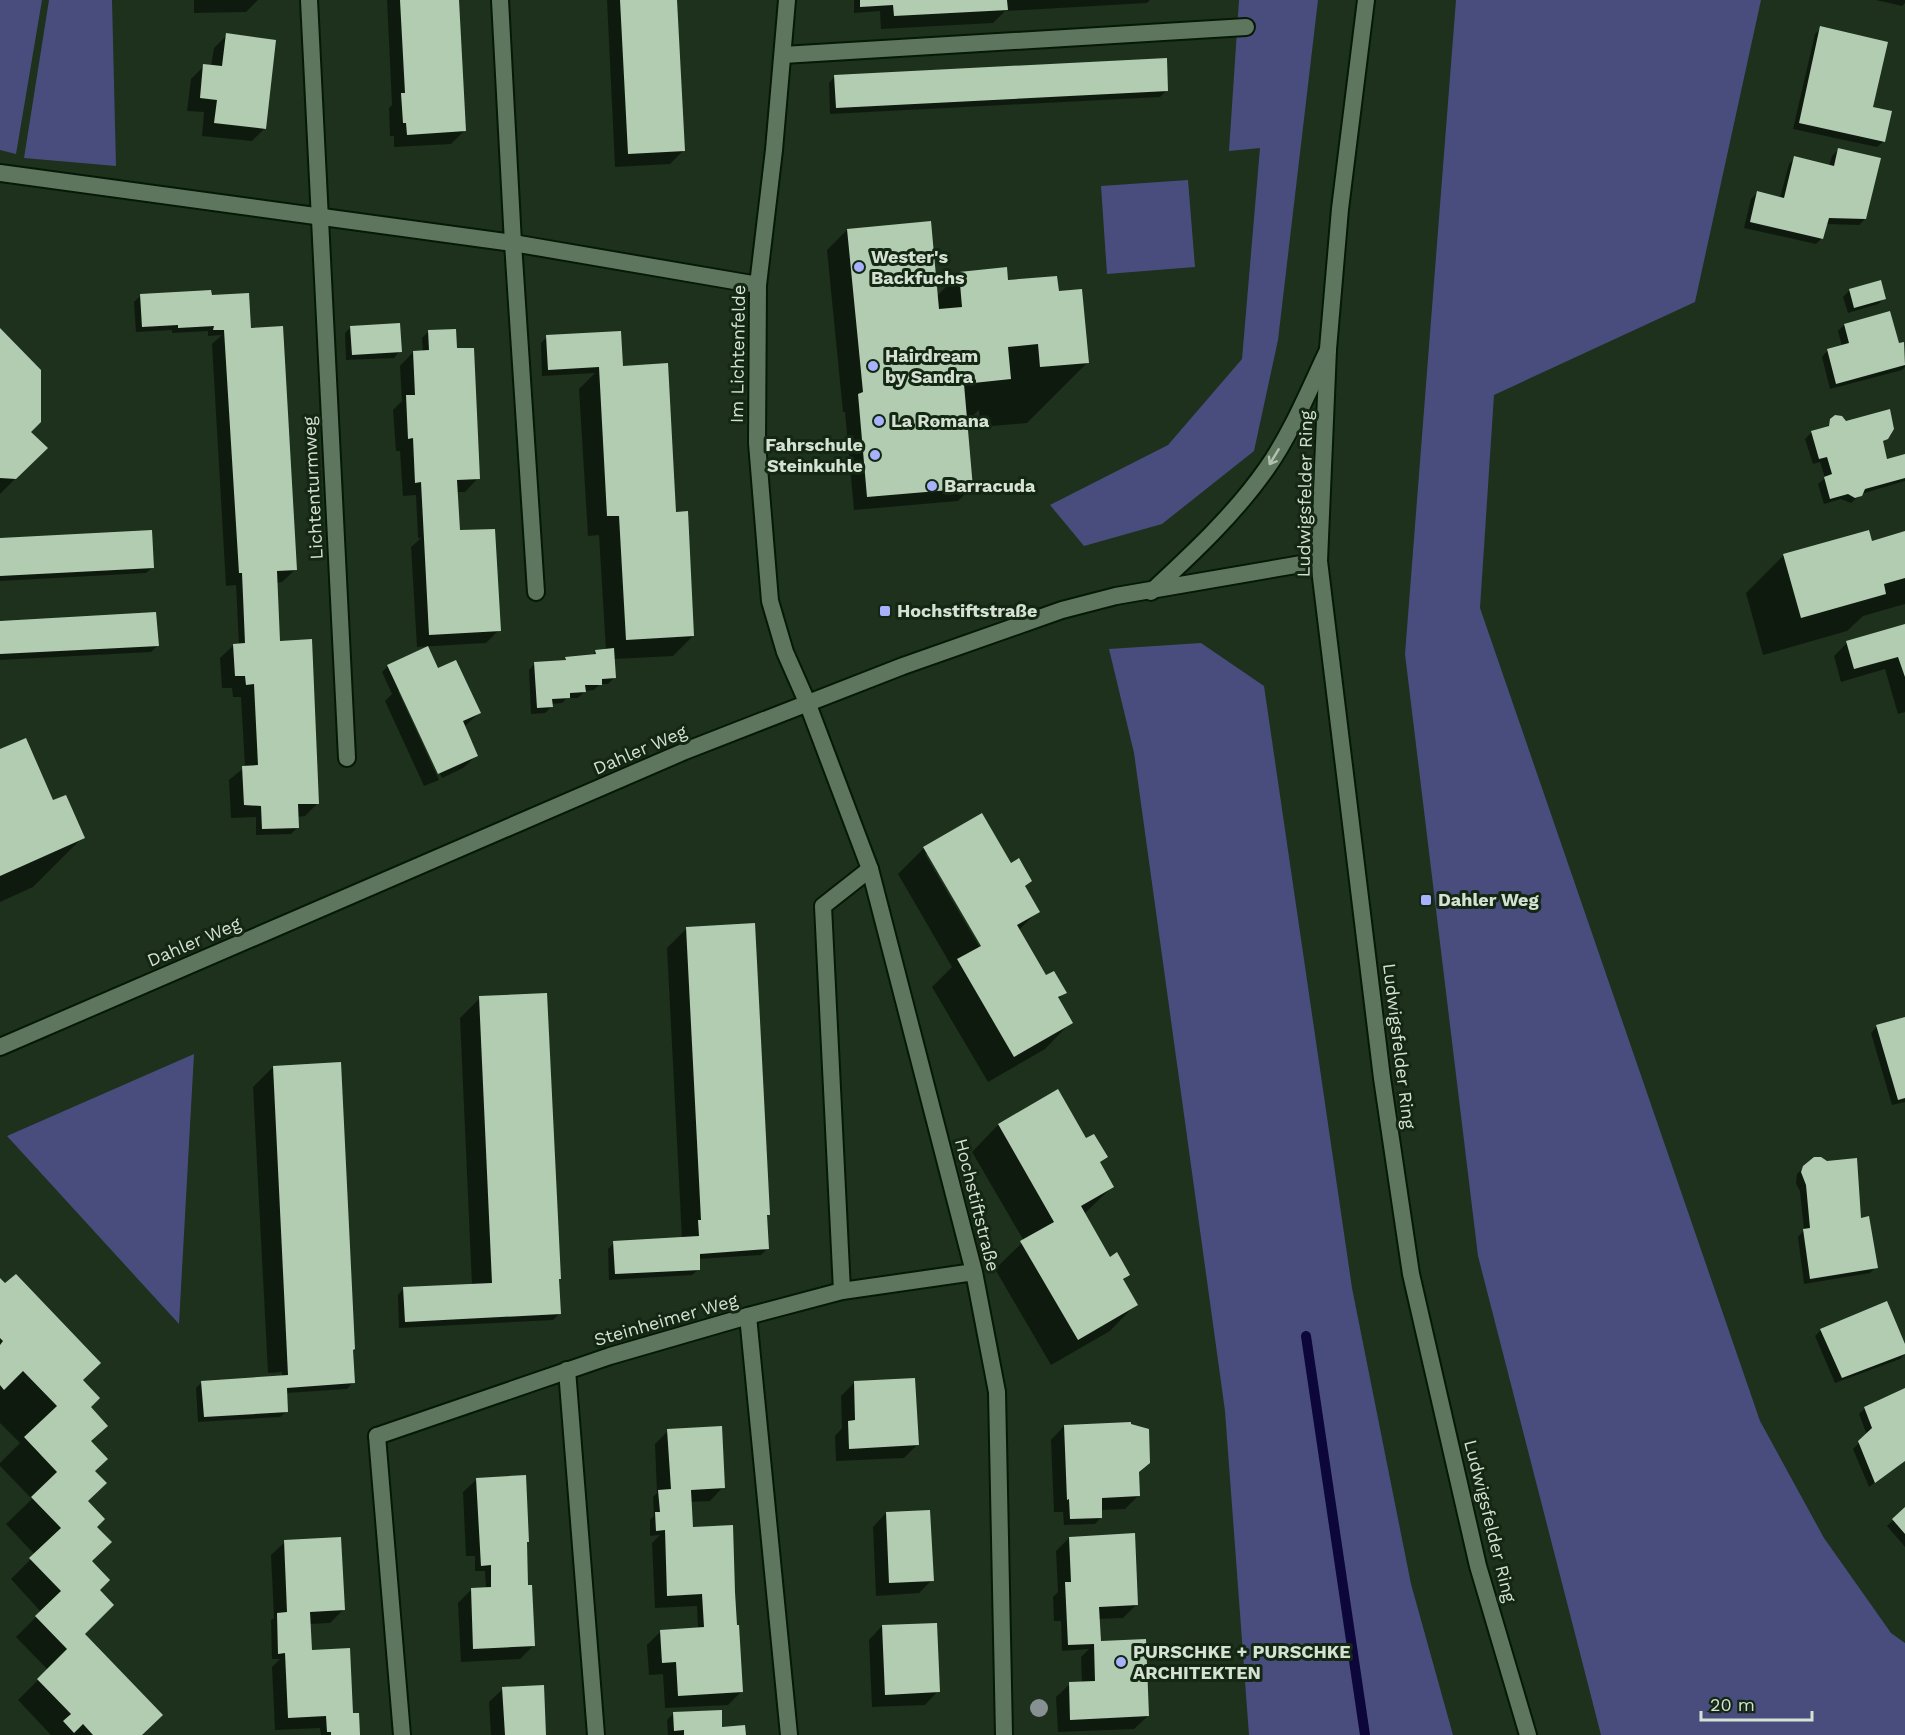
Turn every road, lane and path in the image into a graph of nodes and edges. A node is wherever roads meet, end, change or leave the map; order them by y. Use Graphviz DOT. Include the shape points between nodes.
graph roads {
  1 [pos="309,0"];
  2 [pos="500,0"];
  3 [pos="787,0"];
  4 [pos="1366,0"];
  5 [pos="1246,27"];
  6 [pos="783,55"];
  7 [pos="0,172"];
  8 [pos="319,216"];
  9 [pos="513,243"];
  10 [pos="758,285"];
  11 [pos="1328,349"];
  12 [pos="1319,561"];
  13 [pos="536,592"];
  14 [pos="1151,592"];
  15 [pos="807,702"];
  16 [pos="347,759"];
  17 [pos="870,869"];
  18 [pos="0,1047"];
  19 [pos="974,1272"];
  20 [pos="842,1291"];
  21 [pos="748,1316"];
  22 [pos="567,1370"];
  23 [pos="402,1735"];
  24 [pos="596,1735"];
  25 [pos="789,1735"];
  26 [pos="1004,1735"];
  27 [pos="1528,1735"];
  1 -- 8 [label="street, Lichtenturmweg"];
  2 -- 9 [label="street"];
  3 -- 6 [label="street, Im Lichtenfelde"];
  4 -- 11 [label="street, Ludwigsfelder Ring" via="1340,208"];
  5 -- 6 [label="street"];
  6 -- 10 [label="street, Im Lichtenfelde"];
  7 -- 8 [label="street"];
  8 -- 9 [label="street"];
  8 -- 16 [label="street, Lichtenturmweg"];
  9 -- 10 [label="street"];
  9 -- 13 [label="street"];
  10 -- 15 [label="street, Im Lichtenfelde" via="757,443 770,601 785,651"];
  11 -- 12 [label="street, Ludwigsfelder Ring"];
  11 -- 14 [label="street, Ludwigsfelder Ring, one-way" via="1293,424 1267,468 1195,552"];
  12 -- 14 [label="street, Dahler Weg"];
  12 -- 27 [label="street, Ludwigsfelder Ring" via="1382,1078 1411,1274 1478,1566"];
  14 -- 15 [label="street, Dahler Weg" via="1116,596 1062,610"];
  15 -- 17 [label="street, Hochstiftstraße"];
  15 -- 18 [label="street, Dahler Weg"];
  17 -- 19 [label="street, Hochstiftstraße"];
  17 -- 20 [label="street" via="823,906"];
  19 -- 20 [label="street, Steinheimer Weg"];
  19 -- 26 [label="street, Hochstiftstraße" via="996,1392"];
  20 -- 21 [label="street, Steinheimer Weg"];
  21 -- 22 [label="street, Steinheimer Weg"];
  21 -- 25 [label="street"];
  22 -- 23 [label="street, Steinheimer Weg" via="377,1436"];
  22 -- 24 [label="street"];
}
